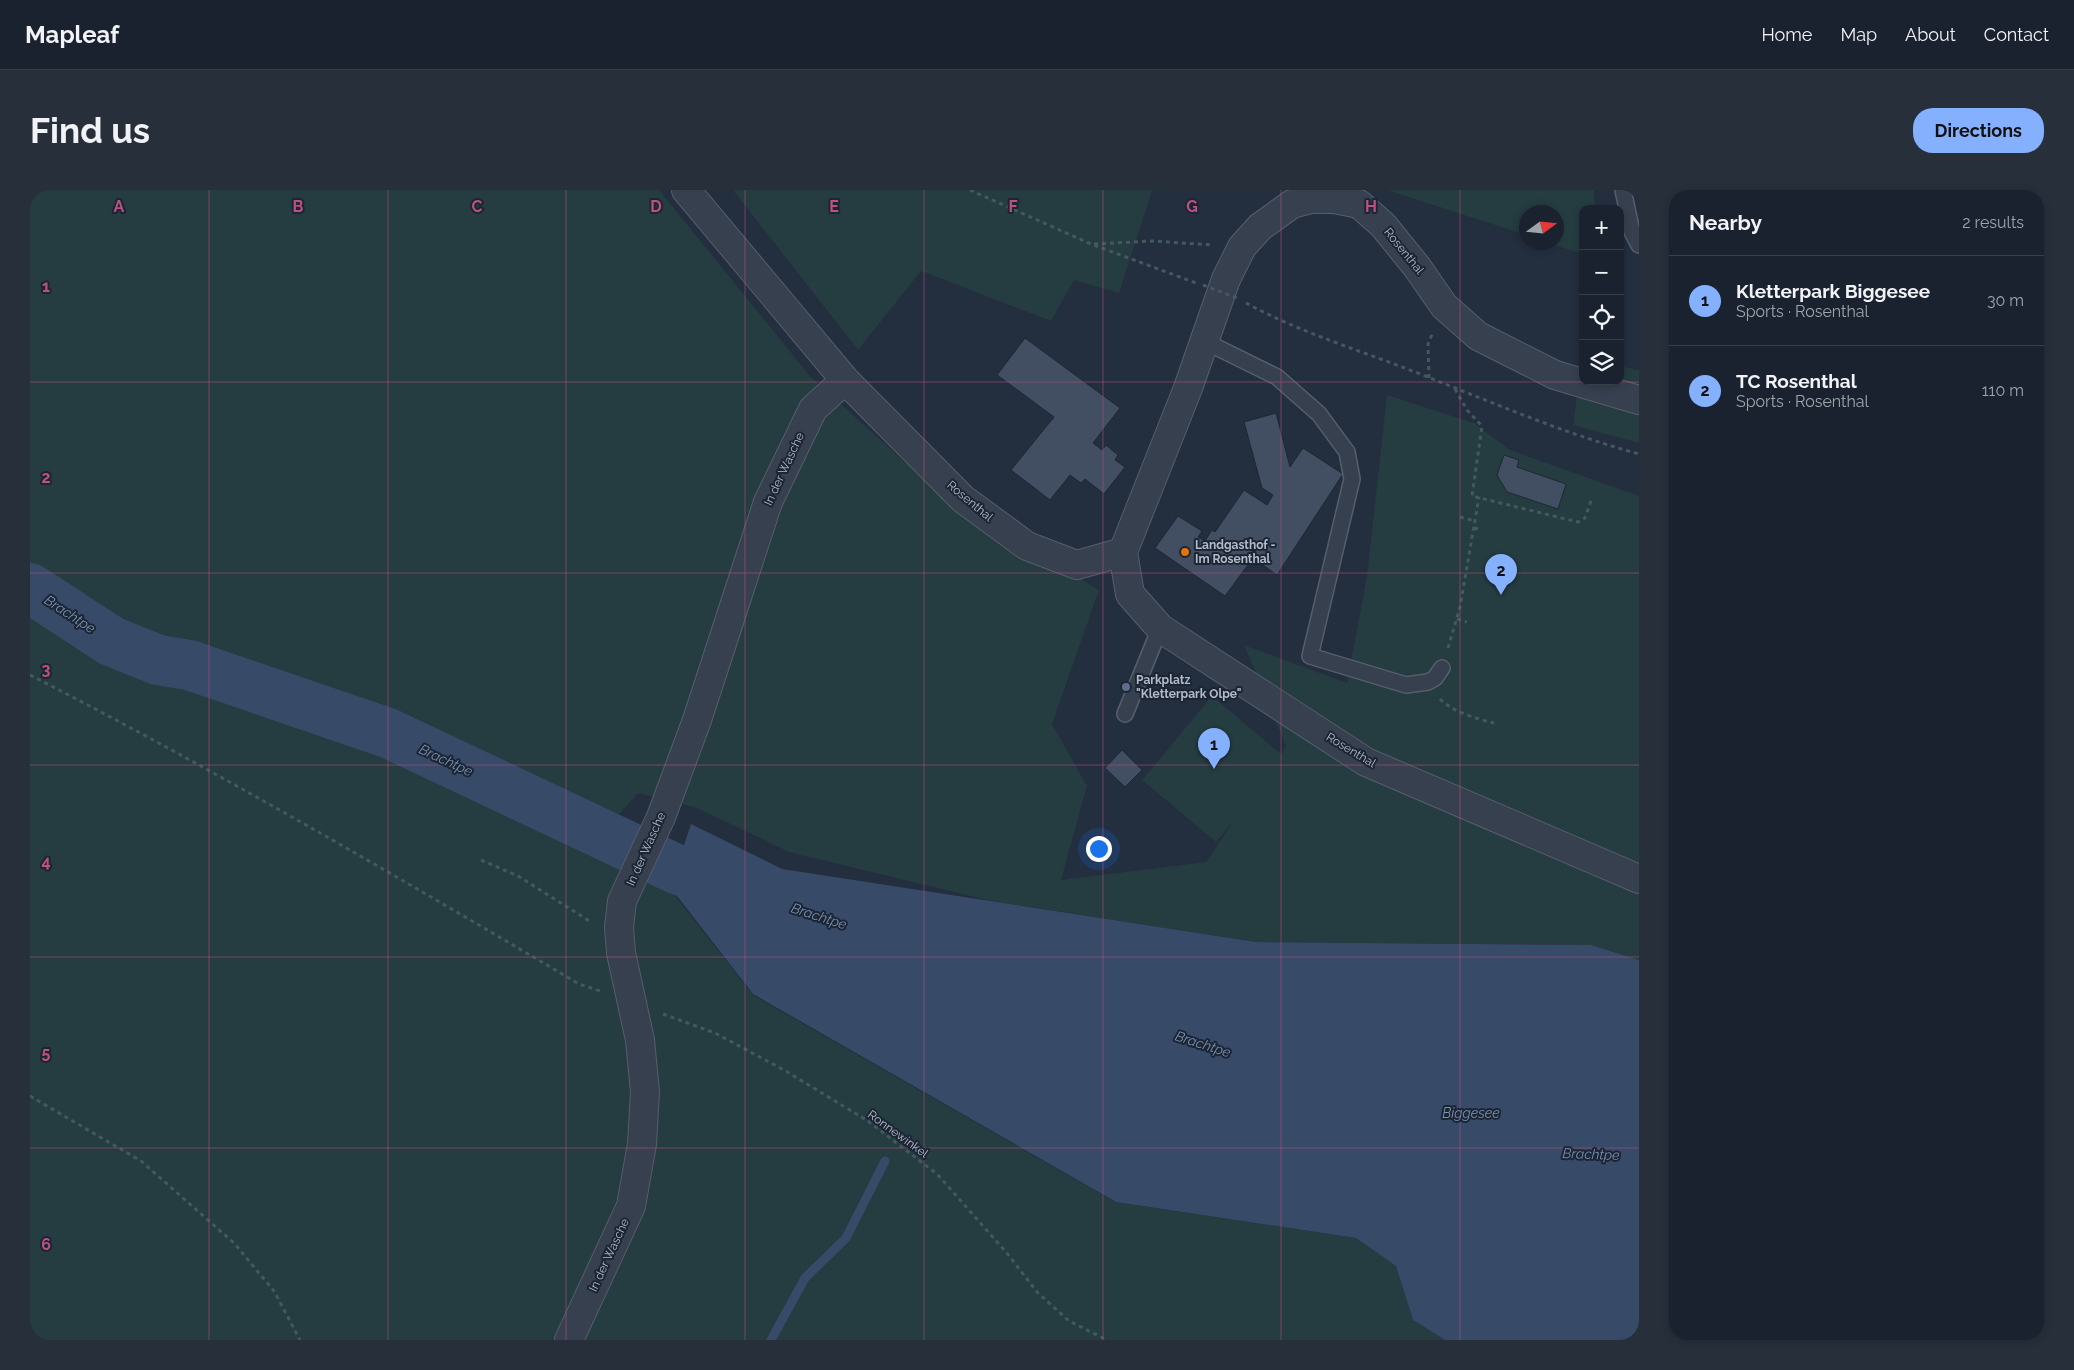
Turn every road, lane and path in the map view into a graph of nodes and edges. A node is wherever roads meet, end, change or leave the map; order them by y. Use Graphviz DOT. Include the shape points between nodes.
graph roads {
  1 [pos="686,190"];
  2 [pos="970,190"];
  3 [pos="1623,190"];
  4 [pos="1091,244"];
  5 [pos="1639,245"];
  6 [pos="1242,247"];
  7 [pos="1444,306"];
  8 [pos="1204,341"];
  9 [pos="1429,378"];
  10 [pos="845,380"];
  11 [pos="1455,388"];
  12 [pos="1639,400"];
  13 [pos="1639,454"];
  14 [pos="1479,497"];
  15 [pos="1591,501"];
  16 [pos="1460,517"];
  17 [pos="1476,521"];
  18 [pos="1474,528"];
  19 [pos="1482,530"];
  20 [pos="1123,552"];
  21 [pos="1457,619"];
  22 [pos="1467,622"];
  23 [pos="1160,628"];
  24 [pos="1442,668"];
  25 [pos="30,675"];
  26 [pos="1428,682"];
  27 [pos="1126,714"];
  28 [pos="1494,723"];
  29 [pos="481,860"];
  30 [pos="1639,879"];
  31 [pos="621,953"];
  32 [pos="632,1003"];
  33 [pos="30,1096"];
  34 [pos="300,1340"];
  35 [pos="569,1340"];
  36 [pos="1107,1340"];
  1 -- 10 [label="street, Rosenthal"];
  2 -- 4 [label="path"];
  3 -- 5 [label="lane" via="1632,232"];
  4 -- 6 [label="path" via="1153,241"];
  4 -- 9 [label="path, bridge" via="1236,298 1293,325"];
  6 -- 7 [label="street, Rosenthal" via="1260,227 1292,204 1311,199 1359,204 1418,267"];
  6 -- 8 [label="street, Rosenthal" via="1226,279"];
  7 -- 9 [label="path" via="1428,344"];
  7 -- 12 [label="street, Rosenthal" via="1478,336 1555,375"];
  8 -- 20 [label="street, Rosenthal"];
  8 -- 26 [label="lane" via="1277,377 1319,414 1347,452 1352,479 1310,656 1406,685"];
  9 -- 11 [label="path"];
  10 -- 20 [label="street, Rosenthal" via="963,499 1027,546 1077,565"];
  10 -- 31 [label="street, In der Wasche" via="813,409 768,502 697,720 661,817 622,901 618,927"];
  11 -- 13 [label="path" via="1601,444"];
  11 -- 14 [label="path" via="1482,426 1472,496"];
  14 -- 15 [label="path" via="1578,522 1585,518"];
  14 -- 17 [label="path"];
  16 -- 17 [label="path"];
  17 -- 18 [label="path"];
  18 -- 19 [label="path"];
  18 -- 21 [label="path"];
  20 -- 23 [label="street, Rosenthal" via="1130,594"];
  21 -- 22 [label="path"];
  21 -- 24 [label="path"];
  23 -- 27 [label="lane"];
  23 -- 30 [label="street, Rosenthal" via="1366,762"];
  24 -- 26 [label="lane"];
  25 -- 32 [label="path, Ronnewinkel" via="133,728 355,852 579,984"];
  26 -- 28 [label="path" via="1446,705"];
  29 -- 31 [label="path" via="518,876 590,920"];
  31 -- 32 [label="street, In der Wasche"];
  32 -- 35 [label="street, In der Wasche" via="640,1040 645,1092 642,1144 631,1206"];
  32 -- 36 [label="path, Ronnewinkel" via="715,1033 784,1070 868,1122 937,1174 1038,1293 1069,1321"];
  33 -- 34 [label="path" via="141,1161 234,1243 274,1291"];
}
